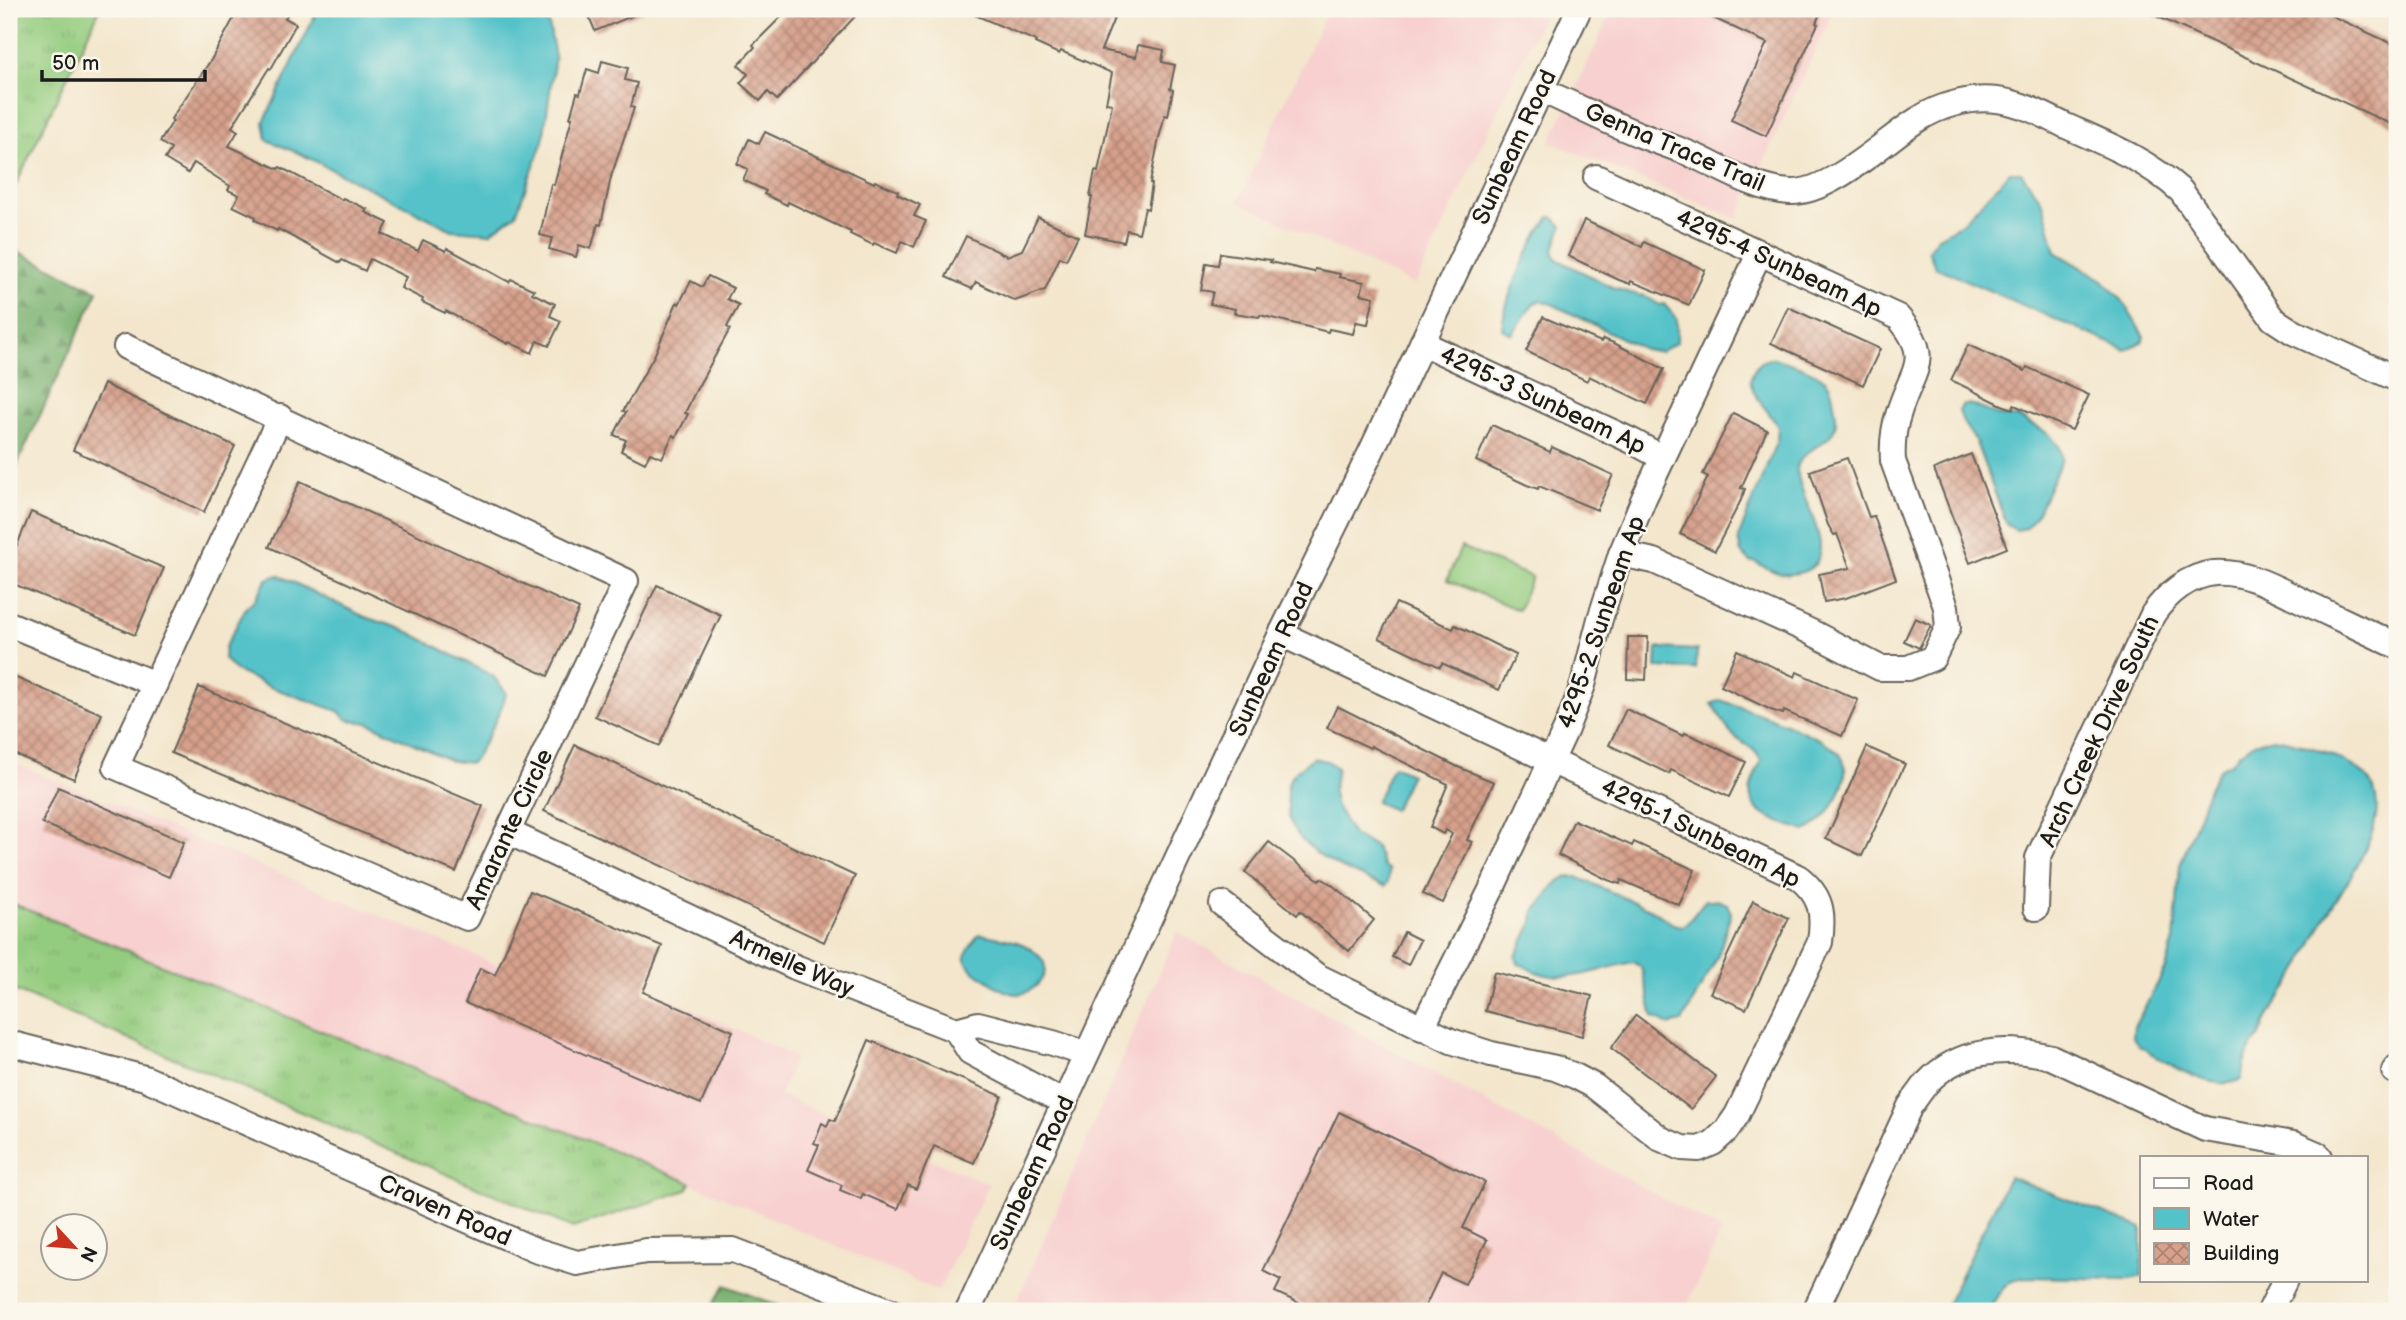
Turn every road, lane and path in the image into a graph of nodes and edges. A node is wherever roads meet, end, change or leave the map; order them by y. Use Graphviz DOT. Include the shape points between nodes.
graph roads {
  1 [pos="1579,9"];
  2 [pos="1541,90"];
  3 [pos="1596,177"];
  4 [pos="1759,254"];
  5 [pos="1422,343"];
  6 [pos="126,347"];
  7 [pos="2397,379"];
  8 [pos="280,417"];
  9 [pos="1663,458"];
  10 [pos="1621,554"];
  11 [pos="9,624"];
  12 [pos="1281,634"];
  13 [pos="2397,646"];
  14 [pos="155,684"];
  15 [pos="1550,761"];
  16 [pos="508,832"];
  17 [pos="1222,904"];
  18 [pos="2036,908"];
  19 [pos="1422,1028"];
  20 [pos="956,1030"];
  21 [pos="9,1043"];
  22 [pos="1086,1054"];
  23 [pos="1065,1103"];
  24 [pos="2319,1156"];
  25 [pos="2284,1282"];
  26 [pos="891,1311"];
  27 [pos="968,1311"];
  28 [pos="1815,1311"];
  29 [pos="2270,1311"];
  1 -- 2 [label="street, Sunbeam Road"];
  2 -- 5 [label="street, Sunbeam Road"];
  2 -- 7 [label="street, Genna Trace Trail" via="1769,188 1792,192 1832,181 1939,107 1971,100 2022,105 2161,173 2181,191 2273,319"];
  3 -- 4 [label="street, 4295-4 Sunbeam Ap"];
  4 -- 9 [label="street, 4295-2 Sunbeam Ap"];
  4 -- 10 [label="street, 4295-4 Sunbeam Ap" via="1898,317 1912,334 1917,368 1899,412 1892,440 1893,461 1946,607 1948,627 1933,658 1908,668 1880,668 1654,561"];
  5 -- 9 [label="street, 4295-3 Sunbeam Ap"];
  5 -- 12 [label="street, Sunbeam Road"];
  6 -- 8 [label="street"];
  8 -- 14 [label="street, Amarante Circle"];
  8 -- 16 [label="street, Amarante Circle" via="626,581"];
  9 -- 10 [label="street, 4295-2 Sunbeam Ap"];
  10 -- 15 [label="street, 4295-2 Sunbeam Ap" via="1583,685"];
  11 -- 14 [label="street"];
  12 -- 15 [label="street, 4295-1 Sunbeam Ap"];
  12 -- 22 [label="street, Sunbeam Road"];
  13 -- 18 [label="street, Arch Creek Drive South" via="2260,581 2213,573 2181,585 2153,614 2038,859"];
  14 -- 16 [label="street, Amarante Circle" via="116,767 467,918"];
  15 -- 19 [label="street, 4295-2 Sunbeam Ap"];
  15 -- 19 [label="street, 4295-1 Sunbeam Ap" via="1798,877 1821,905 1820,942 1737,1115 1713,1143 1699,1149 1661,1139 1575,1076 1492,1054"];
  16 -- 20 [label="street, Armelle Way" via="795,967"];
  17 -- 19 [label="street, 4295-1 Sunbeam Ap" via="1317,976"];
  20 -- 22 [label="street, Armelle Way" via="978,1024"];
  20 -- 23 [label="street" via="970,1052"];
  21 -- 26 [label="street, Craven Road" via="145,1078 535,1250 577,1263 646,1251 733,1250"];
  22 -- 23 [label="street, Sunbeam Road"];
  23 -- 27 [label="street, Sunbeam Road"];
  24 -- 28 [label="street" via="2294,1144 2205,1129 2051,1057 2002,1049 1972,1055 1927,1082 1910,1106"];
  25 -- 29 [label="street"];
}
